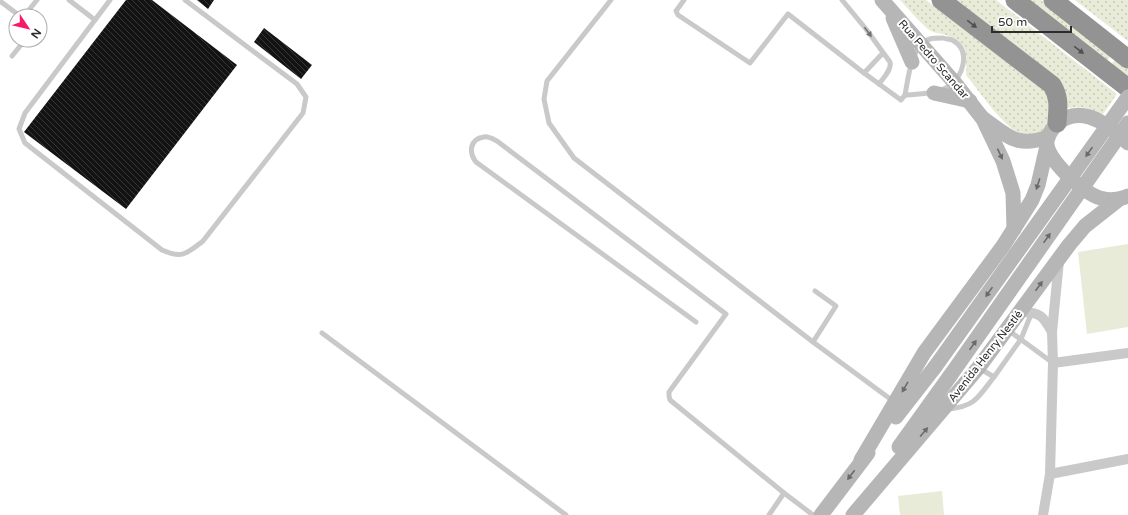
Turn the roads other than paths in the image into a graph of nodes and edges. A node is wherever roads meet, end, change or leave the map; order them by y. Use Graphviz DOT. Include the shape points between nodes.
graph roads {
  1 [pos="69,0"];
  2 [pos="110,0"];
  3 [pos="185,0"];
  4 [pos="611,0"];
  5 [pos="684,0"];
  6 [pos="842,0"];
  7 [pos="941,0"];
  8 [pos="1015,0"];
  9 [pos="1053,0"];
  10 [pos="0,1"];
  11 [pos="885,3"];
  12 [pos="9,8"];
  13 [pos="95,20"];
  14 [pos="922,44"];
  15 [pos="18,48"];
  16 [pos="883,53"];
  17 [pos="12,56"];
  18 [pos="1128,59"];
  19 [pos="912,62"];
  20 [pos="864,73"];
  21 [pos="954,82"];
  22 [pos="879,84"];
  23 [pos="1128,88"];
  24 [pos="934,93"];
  25 [pos="905,95"];
  26 [pos="1128,97"];
  27 [pos="970,101"];
  28 [pos="983,119"];
  29 [pos="1128,123"];
  30 [pos="1051,135"];
  31 [pos="1128,143"];
  32 [pos="1123,198"];
  33 [pos="1014,230"];
  34 [pos="1059,259"];
  35 [pos="815,291"];
  36 [pos="1026,312"];
  37 [pos="696,322"];
  38 [pos="1007,329"];
  39 [pos="1052,332"];
  40 [pos="322,333"];
  41 [pos="1021,339"];
  42 [pos="813,342"];
  43 [pos="1128,353"];
  44 [pos="1053,363"];
  45 [pos="979,367"];
  46 [pos="994,377"];
  47 [pos="895,403"];
  48 [pos="944,409"];
  49 [pos="1128,459"];
  50 [pos="861,460"];
  51 [pos="1050,474"];
  52 [pos="784,494"];
  53 [pos="566,515"];
  54 [pos="768,515"];
  55 [pos="813,515"];
  56 [pos="820,515"];
  57 [pos="852,515"];
  58 [pos="1042,515"];
  1 -- 13 [label="lane"];
  2 -- 13 [label="lane"];
  3 -- 13 [label="lane" via="297,84 306,97 303,113 203,241 188,253 174,255 162,250 25,143 19,129 25,113"];
  4 -- 42 [label="lane" via="547,81 544,99 550,123 574,158"];
  5 -- 20 [label="lane" via="676,11 678,15 750,63 788,14"];
  6 -- 16 [label="lane, one-way"];
  7 -- 30 [label="highway, one-way" via="1052,85 1058,101"];
  8 -- 23 [label="highway, one-way"];
  9 -- 18 [label="highway"];
  10 -- 12 [label="lane"];
  11 -- 14 [label="street, Rua Pedro Scandar"];
  11 -- 19 [label="street"];
  14 -- 19 [label="lane"];
  14 -- 21 [label="street, Rua Pedro Scandar"];
  14 -- 21 [label="lane" via="929,39 943,38 952,40 958,46 962,52 962,71"];
  15 -- 17 [label="lane"];
  16 -- 20 [label="lane"];
  16 -- 22 [label="lane" via="891,65"];
  19 -- 25 [label="lane"];
  20 -- 22 [label="lane"];
  21 -- 24 [label="lane"];
  21 -- 27 [label="street, Rua Pedro Scandar"];
  22 -- 25 [label="lane" via="901,100"];
  24 -- 25 [label="lane"];
  24 -- 27 [label="street"];
  26 -- 50 [label="street, one-way, bridge" via="936,367"];
  27 -- 28 [label="street, Rua Pedro Scandar"];
  28 -- 30 [label="street, Rua Pedro Scandar" via="1019,141 1035,141"];
  28 -- 33 [label="street, Rua Pedro Scandar, one-way" via="1003,161 1013,193"];
  57 -- 29 [label="street, Avenida Henry Nestlé, one-way, bridge"];
  30 -- 31 [label="street, Rua Pedro Scandar" via="1069,117 1079,115 1101,123"];
  30 -- 32 [label="street" via="1063,172 1091,194 1103,199"];
  30 -- 33 [label="street, one-way" via="1038,185"];
  32 -- 34 [label="street, Avenida Henry Nestlé" via="1085,226"];
  33 -- 47 [label="street, one-way" via="924,353"];
  36 -- 34 [label="street, Avenida Henry Nestlé, one-way"];
  34 -- 39 [label="street"];
  35 -- 42 [label="lane" via="836,306"];
  36 -- 38 [label="street, Avenida Henry Nestlé"];
  36 -- 39 [label="street" via="1040,315"];
  36 -- 41 [label="lane"];
  37 -- 52 [label="lane" via="476,162 471,155 471,148 475,142 483,137 497,141 726,314 669,392 669,396 674,404"];
  38 -- 41 [label="lane"];
  38 -- 45 [label="street, Avenida Henry Nestlé"];
  39 -- 44 [label="street"];
  40 -- 53 [label="lane"];
  41 -- 44 [label="lane"];
  41 -- 46 [label="lane"];
  42 -- 47 [label="lane"];
  43 -- 44 [label="street"];
  44 -- 51 [label="street"];
  45 -- 46 [label="lane"];
  45 -- 48 [label="street, Avenida Henry Nestlé"];
  46 -- 48 [label="lane" via="969,405"];
  47 -- 50 [label="street"];
  57 -- 48 [label="street, Avenida Henry Nestlé, one-way"];
  49 -- 51 [label="street"];
  50 -- 56 [label="street, one-way"];
  51 -- 58 [label="street"];
  52 -- 54 [label="lane"];
  52 -- 55 [label="lane"];
}
